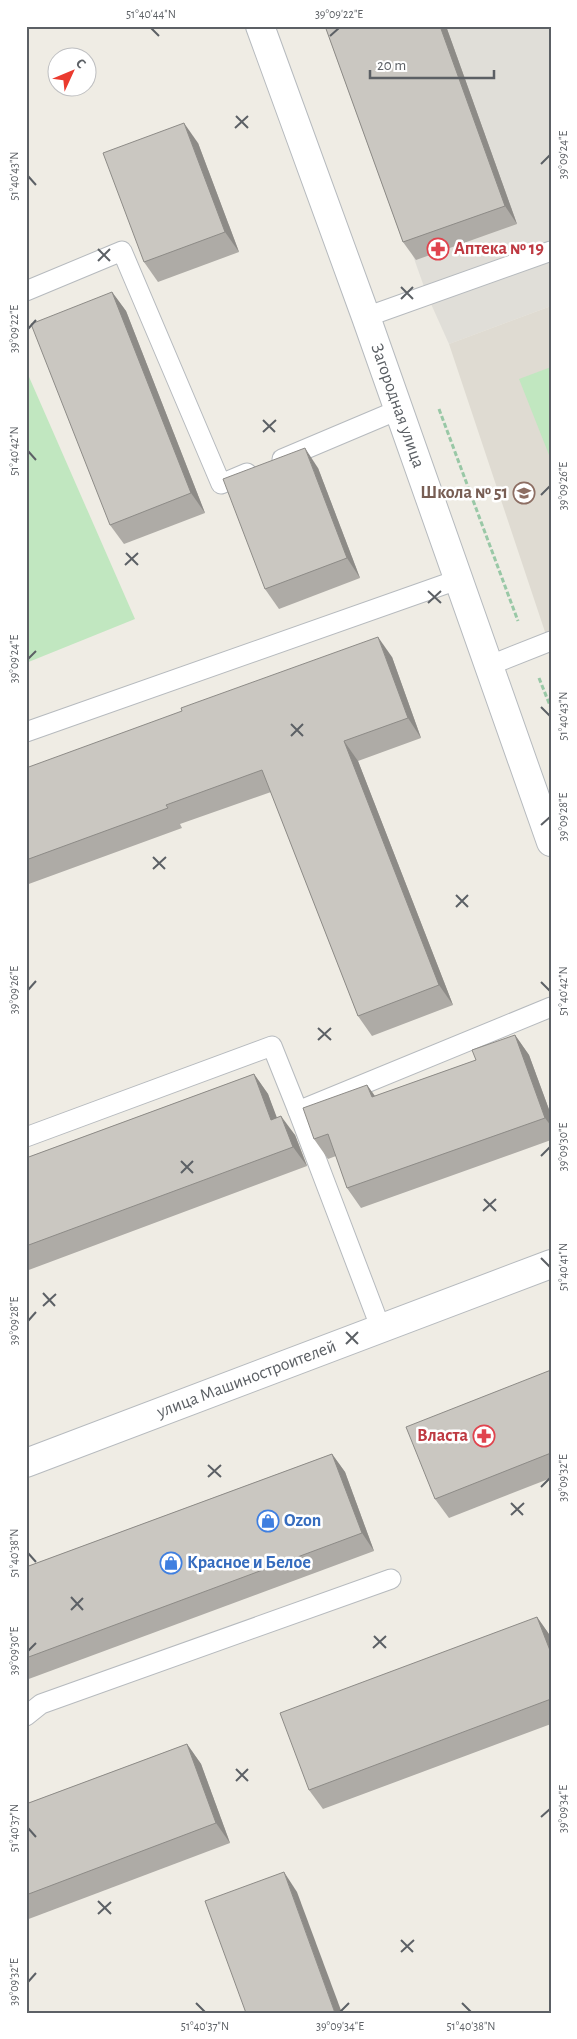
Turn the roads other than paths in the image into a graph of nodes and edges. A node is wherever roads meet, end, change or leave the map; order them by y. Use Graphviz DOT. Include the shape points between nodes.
graph roads {
  1 [pos="260,26"];
  2 [pos="551,251"];
  3 [pos="26,291"];
  4 [pos="366,317"];
  5 [pos="398,410"];
  6 [pos="457,580"];
  7 [pos="551,641"];
  8 [pos="488,666"];
  9 [pos="26,732"];
  10 [pos="551,842"];
  11 [pos="551,1007"];
  12 [pos="298,1111"];
  13 [pos="26,1137"];
  14 [pos="551,1264"];
  15 [pos="380,1329"];
  16 [pos="26,1463"];
  17 [pos="391,1578"];
  18 [pos="26,1716"];
  1 -- 4 [label="street, Загородная улица"];
  2 -- 4 [label="lane"];
  3 -- 5 [label="lane" via="122,251 221,484"];
  4 -- 5 [label="street, Загородная улица"];
  5 -- 6 [label="street, Загородная улица"];
  6 -- 8 [label="street, Загородная улица"];
  6 -- 9 [label="lane"];
  7 -- 8 [label="lane"];
  8 -- 10 [label="street, Загородная улица"];
  11 -- 12 [label="lane"];
  12 -- 13 [label="lane" via="272,1046"];
  12 -- 15 [label="lane"];
  14 -- 15 [label="street, улица Машиностроителей"];
  15 -- 16 [label="street, улица Машиностроителей"];
  17 -- 18 [label="lane" via="41,1704"];
}
